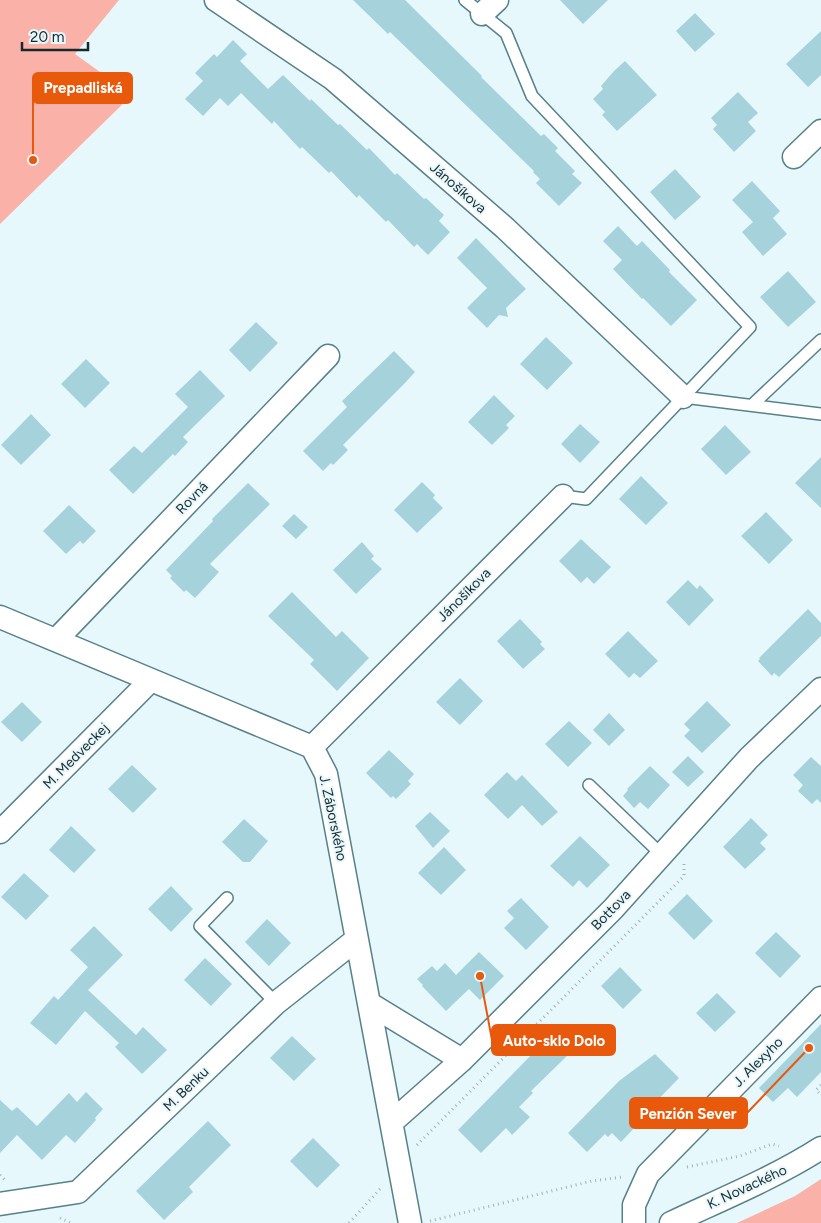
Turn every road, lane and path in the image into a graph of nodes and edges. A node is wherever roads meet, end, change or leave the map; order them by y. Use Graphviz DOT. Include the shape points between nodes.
graph roads {
  1 [pos="216,0"];
  2 [pos="482,5"];
  3 [pos="821,131"];
  4 [pos="794,157"];
  5 [pos="821,340"];
  6 [pos="328,356"];
  7 [pos="683,397"];
  8 [pos="752,405"];
  9 [pos="821,414"];
  10 [pos="563,496"];
  11 [pos="0,617"];
  12 [pos="56,640"];
  13 [pos="152,680"];
  14 [pos="821,688"];
  15 [pos="312,747"];
  16 [pos="589,785"];
  17 [pos="0,832"];
  18 [pos="662,855"];
  19 [pos="227,898"];
  20 [pos="357,938"];
  21 [pos="821,998"];
  22 [pos="276,1002"];
  23 [pos="370,1004"];
  24 [pos="462,1060"];
  25 [pos="821,1085"];
  26 [pos="821,1095"];
  27 [pos="392,1122"];
  28 [pos="821,1148"];
  29 [pos="0,1204"];
  30 [pos="410,1223"];
  31 [pos="634,1223"];
  32 [pos="671,1223"];
  1 -- 7 [label="street, Jánošíkova" via="333,80 505,228"];
  2 -- 7 [label="lane, Jánošíkova" via="506,33 532,96 750,327"];
  3 -- 4 [label="street"];
  5 -- 8 [label="lane"];
  6 -- 12 [label="street, Rovná"];
  7 -- 8 [label="lane"];
  7 -- 10 [label="lane, Jánošíkova" via="586,498"];
  8 -- 9 [label="lane"];
  10 -- 15 [label="street, Jánošíkova"];
  11 -- 12 [label="street"];
  12 -- 13 [label="street"];
  13 -- 15 [label="street"];
  13 -- 17 [label="street, M. Medveckej"];
  14 -- 18 [label="street, Bottova" via="749,758"];
  15 -- 20 [label="street, J. Záborského" via="326,774"];
  16 -- 18 [label="lane"];
  18 -- 24 [label="street, Bottova"];
  19 -- 22 [label="lane" via="200,926"];
  20 -- 22 [label="street, M. Benku"];
  20 -- 23 [label="street, J. Záborského"];
  21 -- 31 [label="street, J. Alexyho" via="648,1174 634,1204"];
  22 -- 29 [label="street, M. Benku" via="78,1192"];
  23 -- 24 [label="street"];
  23 -- 27 [label="street, J. Záborského"];
  24 -- 27 [label="street, Bottova"];
  25 -- 26 [label="path" via="816,1090"];
  27 -- 30 [label="street, J. Záborského"];
  28 -- 32 [label="street, K. Novackého" via="765,1180"];
}
